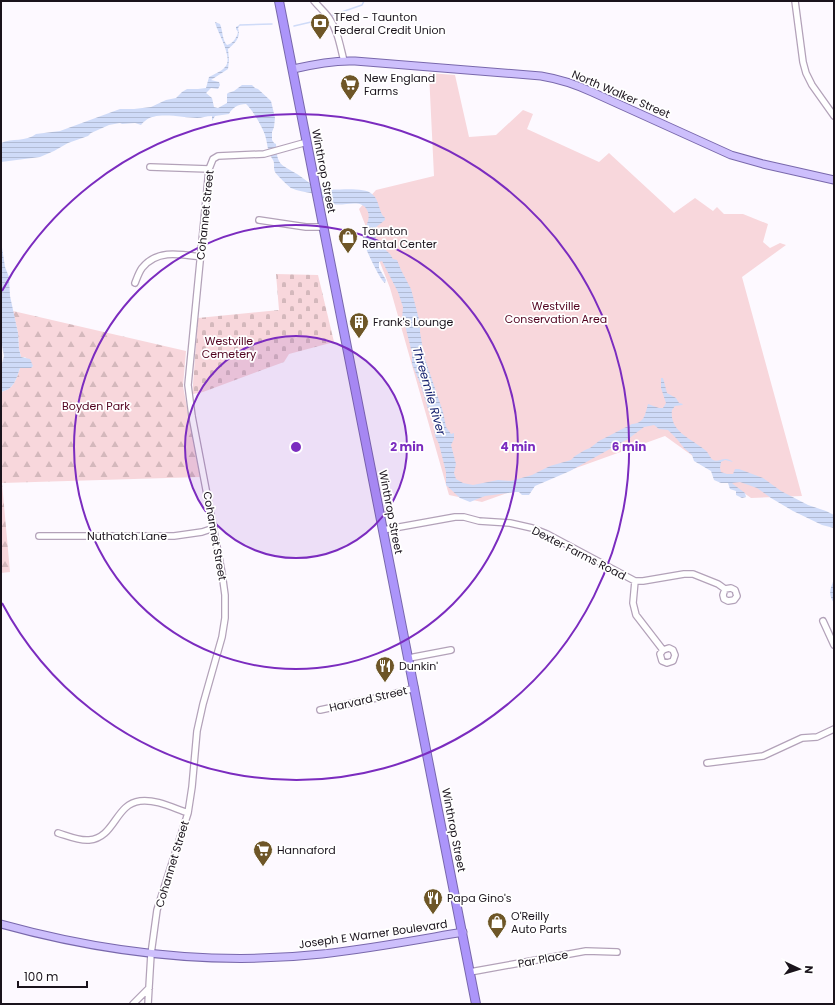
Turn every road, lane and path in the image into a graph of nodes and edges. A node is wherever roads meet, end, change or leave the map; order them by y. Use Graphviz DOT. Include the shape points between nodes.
graph roads {
  1 [pos="279,1"];
  2 [pos="314,1"];
  3 [pos="795,1"];
  4 [pos="344,60"];
  5 [pos="293,70"];
  6 [pos="834,116"];
  7 [pos="307,142"];
  8 [pos="150,167"];
  9 [pos="209,169"];
  10 [pos="834,180"];
  11 [pos="259,220"];
  12 [pos="324,227"];
  13 [pos="201,257"];
  14 [pos="135,283"];
  15 [pos="214,528"];
  16 [pos="383,530"];
  17 [pos="39,536"];
  18 [pos="635,581"];
  19 [pos="725,589"];
  20 [pos="823,621"];
  21 [pos="834,645"];
  22 [pos="451,650"];
  23 [pos="663,650"];
  24 [pos="409,658"];
  25 [pos="415,688"];
  26 [pos="320,710"];
  27 [pos="834,729"];
  28 [pos="707,763"];
  29 [pos="188,813"];
  30 [pos="58,833"];
  31 [pos="1,924"];
  32 [pos="462,932"];
  33 [pos="617,952"];
  34 [pos="151,954"];
  35 [pos="470,972"];
  36 [pos="149,988"];
  37 [pos="133,1004"];
  38 [pos="148,1004"];
  39 [pos="476,1004"];
  1 -- 5 [label="highway, Winthrop Street"];
  2 -- 4 [label="street" via="334,26"];
  3 -- 6 [label="street" via="806,73"];
  4 -- 5 [label="main road, North Walker Street"];
  4 -- 10 [label="main road, North Walker Street" via="552,78 575,84 731,155"];
  5 -- 7 [label="highway, Winthrop Street"];
  7 -- 9 [label="street, Cohannet Street" via="266,153 218,156 213,159"];
  7 -- 12 [label="highway, Winthrop Street"];
  8 -- 9 [label="street"];
  9 -- 13 [label="street, Cohannet Street"];
  11 -- 12 [label="street"];
  12 -- 16 [label="highway, Winthrop Street"];
  13 -- 14 [label="street" via="161,255 141,269"];
  13 -- 15 [label="street, Cohannet Street" via="188,385"];
  15 -- 17 [label="street, Nuthatch Lane" via="174,536"];
  15 -- 29 [label="street, Cohannet Street" via="225,595 224,623 197,731"];
  16 -- 18 [label="street, Dexter Farms Road" via="460,516 479,521 519,524 547,534"];
  16 -- 24 [label="highway, Winthrop Street"];
  18 -- 19 [label="street, Dexter Farms Road" via="693,574"];
  18 -- 23 [label="street" via="633,603 636,615"];
  20 -- 21 [label="street"];
  22 -- 24 [label="street"];
  24 -- 25 [label="highway, Winthrop Street"];
  25 -- 26 [label="street, Harvard Street"];
  25 -- 32 [label="highway, Winthrop Street"];
  27 -- 28 [label="street" via="817,737 802,738 762,756"];
  29 -- 30 [label="street" via="147,800 140,801 126,806 108,831 97,839 81,840"];
  29 -- 34 [label="street, Cohannet Street" via="157,910"];
  31 -- 34 [label="main road, Joseph E Warner Boulevard" via="67,941"];
  32 -- 34 [label="main road, Joseph E Warner Boulevard" via="314,955 225,959"];
  32 -- 35 [label="highway, Winthrop Street"];
  33 -- 35 [label="street, Par Place" via="586,951"];
  34 -- 36 [label="street, Cohannet Street"];
  35 -- 39 [label="highway, Winthrop Street"];
  36 -- 37 [label="street"];
  36 -- 38 [label="street, Cohannet Street"];
}
